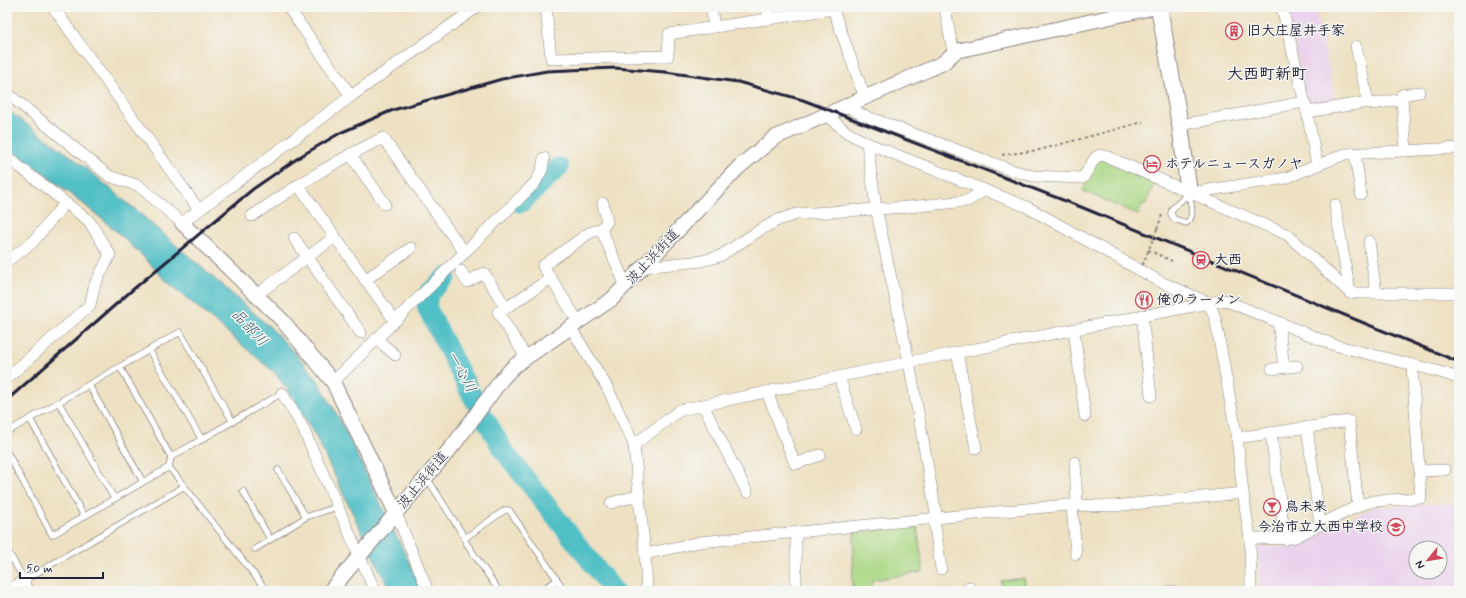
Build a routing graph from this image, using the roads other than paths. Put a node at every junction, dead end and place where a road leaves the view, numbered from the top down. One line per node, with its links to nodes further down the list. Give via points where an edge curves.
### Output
1 (53, 7): 42 (street)
2 (288, 7): 17 (street)
3 (477, 7): 17 (street)
4 (546, 7): 12 (street, via 551,59 668,56 669,34)
5 (711, 7): 12 (street)
6 (767, 7): 11 (street)
7 (945, 7): 14 (street)
8 (1156, 7): 14 (street)
9 (1159, 7): 24 (main road)
10 (1282, 7): 22 (street)
11 (769, 19): 12 (street); 18 (street, via 833,9)
12 (714, 27)
13 (1356, 46): 20 (street)
14 (956, 51): 18 (street, 波止浜街道, via 943,63)
15 (1419, 92): 19 (street, via 1402,95)
16 (7, 93): 44 (street, via 109,176 139,186)
17 (351, 96): 42 (street)
18 (865, 98): 21 (street, 波止浜街道)
19 (1402, 99): 20 (street, via 1373,104); 27 (street)
20 (1368, 102): 22 (street)
21 (846, 105): 23 (street, 波止浜街道); 35 (street, via 862,115 1010,170 1033,176 1083,178 1095,158 1100,155)
22 (1305, 107): 24 (street); 32 (street)
23 (826, 115): 25 (street, via 848,133); 53 (street, 波止浜街道, via 774,138 759,149)
24 (1180, 125): 35 (main road)
25 (867, 143): 34 (street); 41 (street)
26 (1459, 148): 27 (street)
27 (1406, 151): 29 (street)
28 (350, 154): 33 (street); 39 (street); 50 (street, via 383,138)
29 (1355, 154): 32 (street, via 1345,154); 36 (street)
30 (7, 157): 37 (street)
31 (544, 158): 50 (street, via 536,183)
32 (1316, 165): 35 (street, via 1286,178)
33 (298, 185): 43 (street); 46 (street)
34 (985, 190): 41 (street, via 967,200); 62 (street, via 1027,207 1161,282)
35 (1189, 193): 35 (lane, via 1192,216 1186,223 1174,219 1171,214 1172,209); 58 (street, via 1288,235)
36 (1361, 194)
37 (65, 203): 52 (street, via 32,243); 82 (street, via 89,221 110,255 95,284 90,305)
38 (603, 203): 45 (street, via 607,222)
39 (385, 204)
40 (1335, 205): 58 (street)
41 (876, 208): 53 (street, via 797,214 778,220 720,256 702,261); 75 (street)
42 (200, 210): 44 (street)
43 (252, 216)
44 (182, 223): 61 (street)
45 (601, 229): 55 (street, via 589,233 543,266); 57 (street)
46 (335, 237): 51 (street); 56 (street)
47 (294, 238): 51 (street)
48 (1369, 241): 59 (street)
49 (411, 248): 56 (street)
50 (464, 252): 65 (street)
51 (308, 256): 61 (street); 69 (street)
52 (7, 261)
53 (642, 267): 57 (street, 波止浜街道)
54 (461, 270): 63 (street, via 467,282 484,273)
55 (550, 278): 63 (street); 67 (street)
56 (365, 280): 65 (street)
57 (626, 286): 67 (street, 波止浜街道)
58 (1350, 293): 59 (street)
59 (1376, 293): 60 (street)
60 (1459, 293)
61 (256, 295): 84 (street, via 282,320)
62 (1207, 302): 64 (street); 66 (street, via 1224,300); 98 (street, via 1216,322)
63 (506, 308): 74 (street, via 498,312)
64 (1142, 315): 68 (street); 88 (street)
65 (395, 321): 70 (street)
66 (1278, 322): 76 (street, via 1334,345); 79 (street)
67 (575, 325): 74 (street, 波止浜街道); 100 (street)
68 (1074, 329): 72 (street); 91 (street)
69 (361, 334)
70 (377, 338): 73 (street); 84 (street)
71 (149, 350): 78 (lane); 93 (lane, via 180,332); 99 (lane)
72 (957, 352): 75 (street); 101 (street)
73 (394, 355)
74 (526, 357): 110 (street, 波止浜街道, via 502,379 455,443)
75 (908, 362): 81 (street); 125 (street)
76 (1412, 365): 83 (street); 109 (street)
77 (1297, 366): 79 (street)
78 (120, 367): 85 (lane); 104 (lane)
79 (1284, 367): 80 (street)
80 (1272, 369)
81 (839, 376): 86 (street); 95 (street)
82 (7, 378)
83 (1459, 378)
84 (333, 382): 122 (street)
85 (89, 385): 89 (lane); 111 (lane)
86 (767, 392): 90 (street); 103 (street, via 795,464)
87 (282, 393): 93 (lane); 121 (street, via 302,426)
88 (1150, 396)
89 (59, 402): 92 (lane); 117 (lane)
90 (703, 406): 100 (street, via 680,410); 114 (street)
91 (1085, 416)
92 (30, 419): 96 (lane); 123 (lane)
93 (233, 422): 99 (lane)
94 (1307, 427): 97 (street); 120 (street, via 1349,421); 126 (street)
95 (856, 429)
96 (7, 432)
97 (1271, 433): 98 (street); 131 (street)
98 (1237, 438): 115 (street)
99 (202, 440): 104 (lane)
100 (634, 445): 116 (street)
101 (976, 448)
102 (7, 452): 123 (lane, via 52,535)
103 (820, 455)
104 (171, 457): 106 (lane)
105 (1075, 462): 119 (street)
106 (169, 467): 111 (lane); 112 (lane)
107 (278, 470): 124 (lane)
108 (1445, 470): 109 (street)
109 (1419, 471): 120 (street, via 1421,498 1373,501)
110 (426, 476): 122 (street, 波止浜街道); 128 (lane)
111 (143, 482): 117 (lane)
112 (183, 487): 138 (lane); 142 (lane)
113 (243, 491): 130 (lane)
114 (747, 492)
115 (1243, 493): 119 (street, via 1113,506); 129 (street)
116 (639, 495): 118 (street); 135 (street)
117 (114, 498): 123 (lane)
118 (611, 503)
119 (1075, 505): 125 (street); 136 (street)
120 (1358, 506): 126 (street)
121 (337, 507): 124 (lane); 134 (street)
122 (394, 515): 134 (street, 波止浜街道); 145 (street)
123 (84, 516)
124 (306, 517): 130 (lane)
125 (936, 519): 127 (street); 137 (street)
126 (1320, 525): 131 (street)
127 (796, 533): 135 (street, via 700,542); 150 (street)
128 (465, 538): 139 (lane, via 505,510 509,510); 146 (lane)
129 (1250, 538): 131 (street); 151 (street)
130 (270, 539): 132 (lane)
131 (1285, 539)
132 (255, 549)
133 (7, 550): 138 (lane)
134 (362, 552): 143 (street); 144 (street)
135 (645, 554): 149 (street)
136 (1076, 554)
137 (941, 569)
138 (25, 580): 140 (street); 141 (lane)
139 (557, 580): 147 (lane); 148 (lane)
140 (8, 591)
141 (31, 591)
142 (267, 591)
143 (330, 591)
144 (375, 591)
145 (428, 591)
146 (500, 591)
147 (540, 591)
148 (565, 591)
149 (647, 591)
150 (796, 591)
151 (1251, 591)

